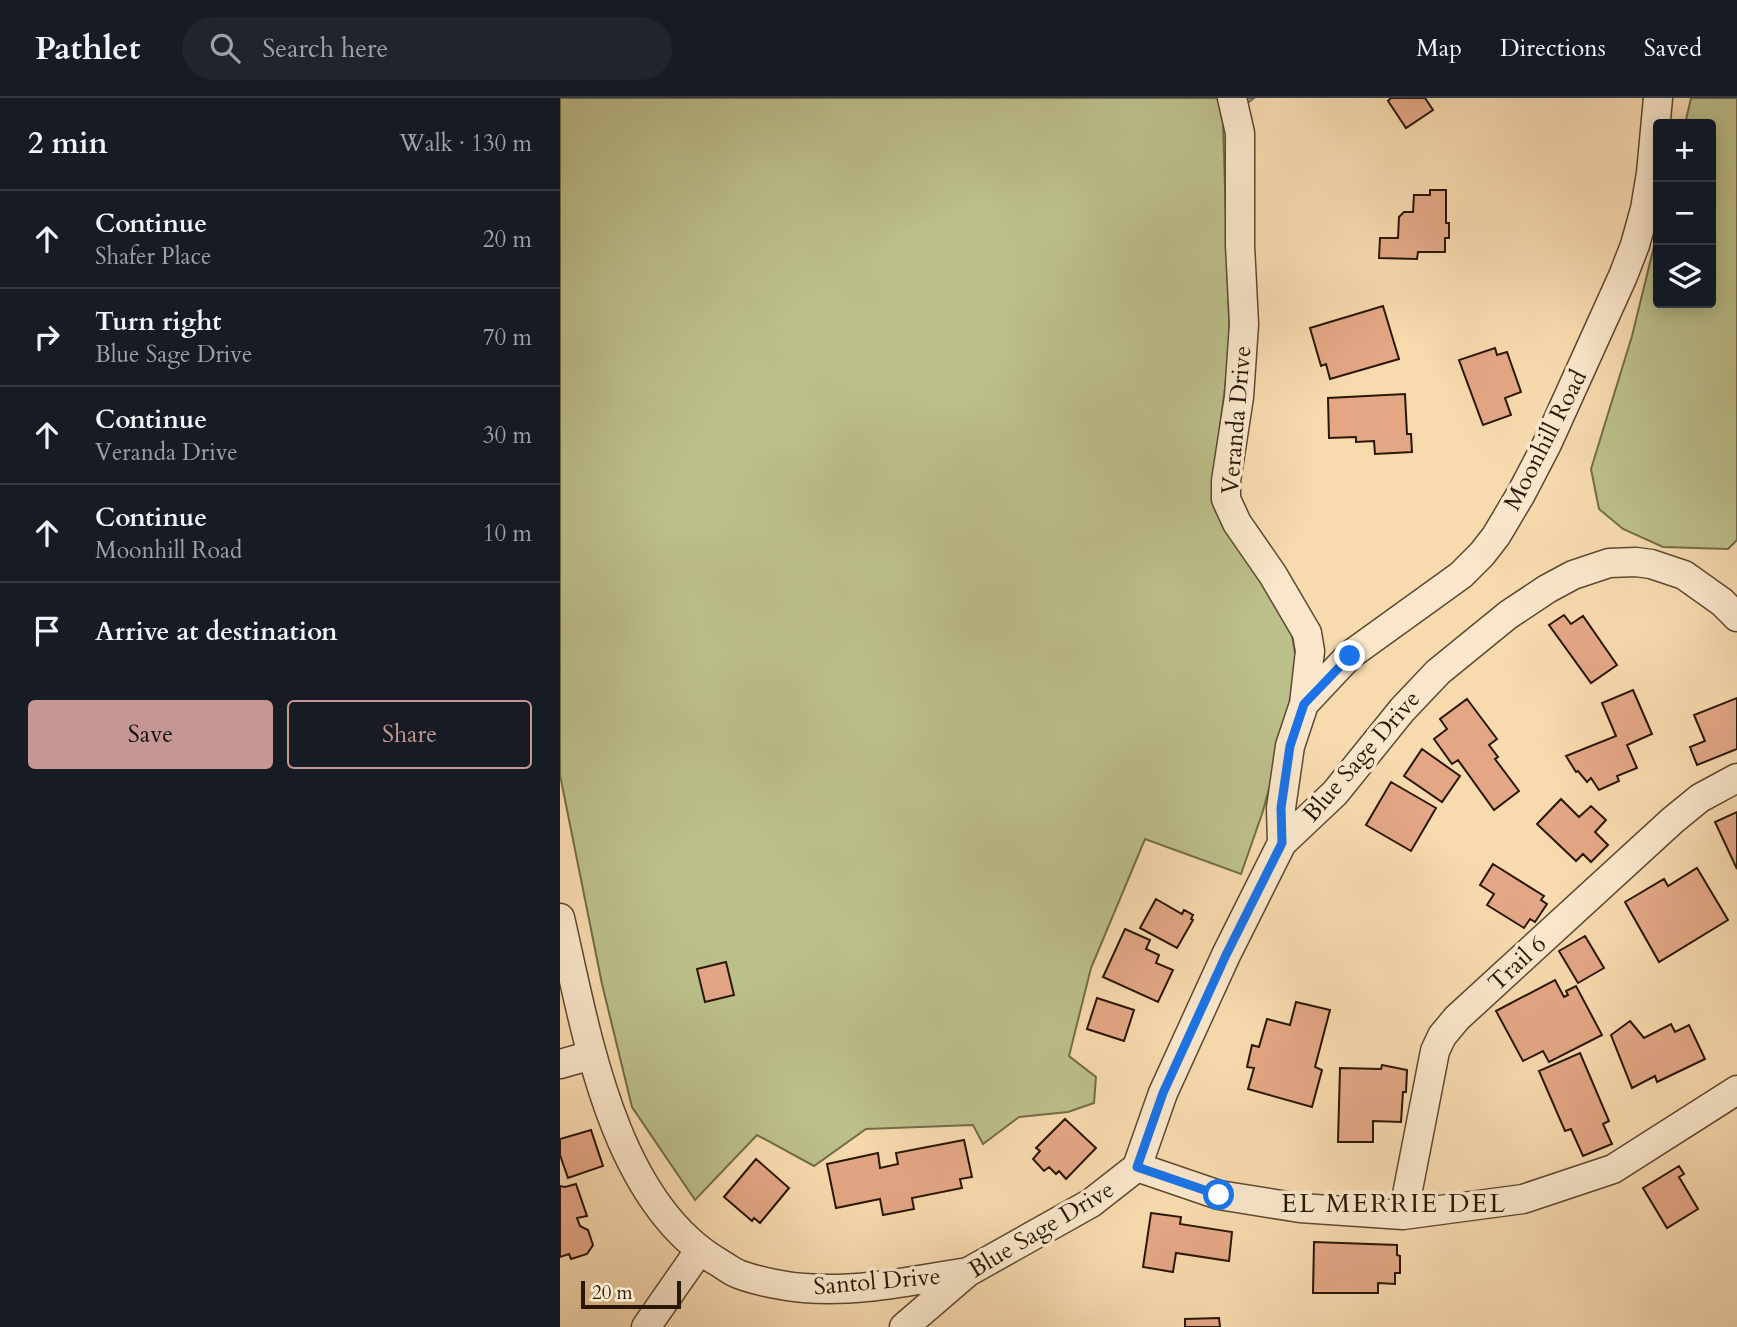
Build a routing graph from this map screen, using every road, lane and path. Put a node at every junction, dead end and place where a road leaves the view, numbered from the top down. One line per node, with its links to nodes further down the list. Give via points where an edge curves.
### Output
1 (1232, 98): 4 (street, Veranda Drive, via 1240,133 1244,324 1226,499 1307,634 1310,651)
2 (1658, 98): 4 (street, Moonhill Road, via 1651,173 1635,245 1547,444 1514,505 1482,554 1461,575 1350,656)
3 (1737, 617): 6 (street, Blue Sage Drive, via 1702,587 1665,567 1609,563 1573,575 1508,615 1438,672 1335,793)
4 (1304, 704): 6 (street, Veranda Drive, via 1290,746 1281,808)
5 (1737, 778): 13 (street, Trail 6, via 1700,797 1673,820 1441,1036)
6 (1282, 843): 12 (street, Blue Sage Drive, via 1163,1093)
7 (560, 918): 8 (street, Santol Drive)
8 (566, 972): 9 (street, Santol Drive)
9 (592, 1055): 10 (street); 14 (street, Santol Drive, via 625,1148 657,1207)
10 (560, 1064)
11 (1737, 1090): 13 (street, via 1613,1169 1523,1199)
12 (1137, 1167): 13 (street, via 1219,1195 1300,1208); 15 (street, Blue Sage Drive, via 1091,1203)
13 (1403, 1215)
14 (699, 1251): 15 (street, Santol Drive, via 741,1275 804,1288 873,1287); 16 (street)
15 (968, 1272): 17 (street, Blue Sage Drive)
16 (646, 1327)
17 (904, 1327)

